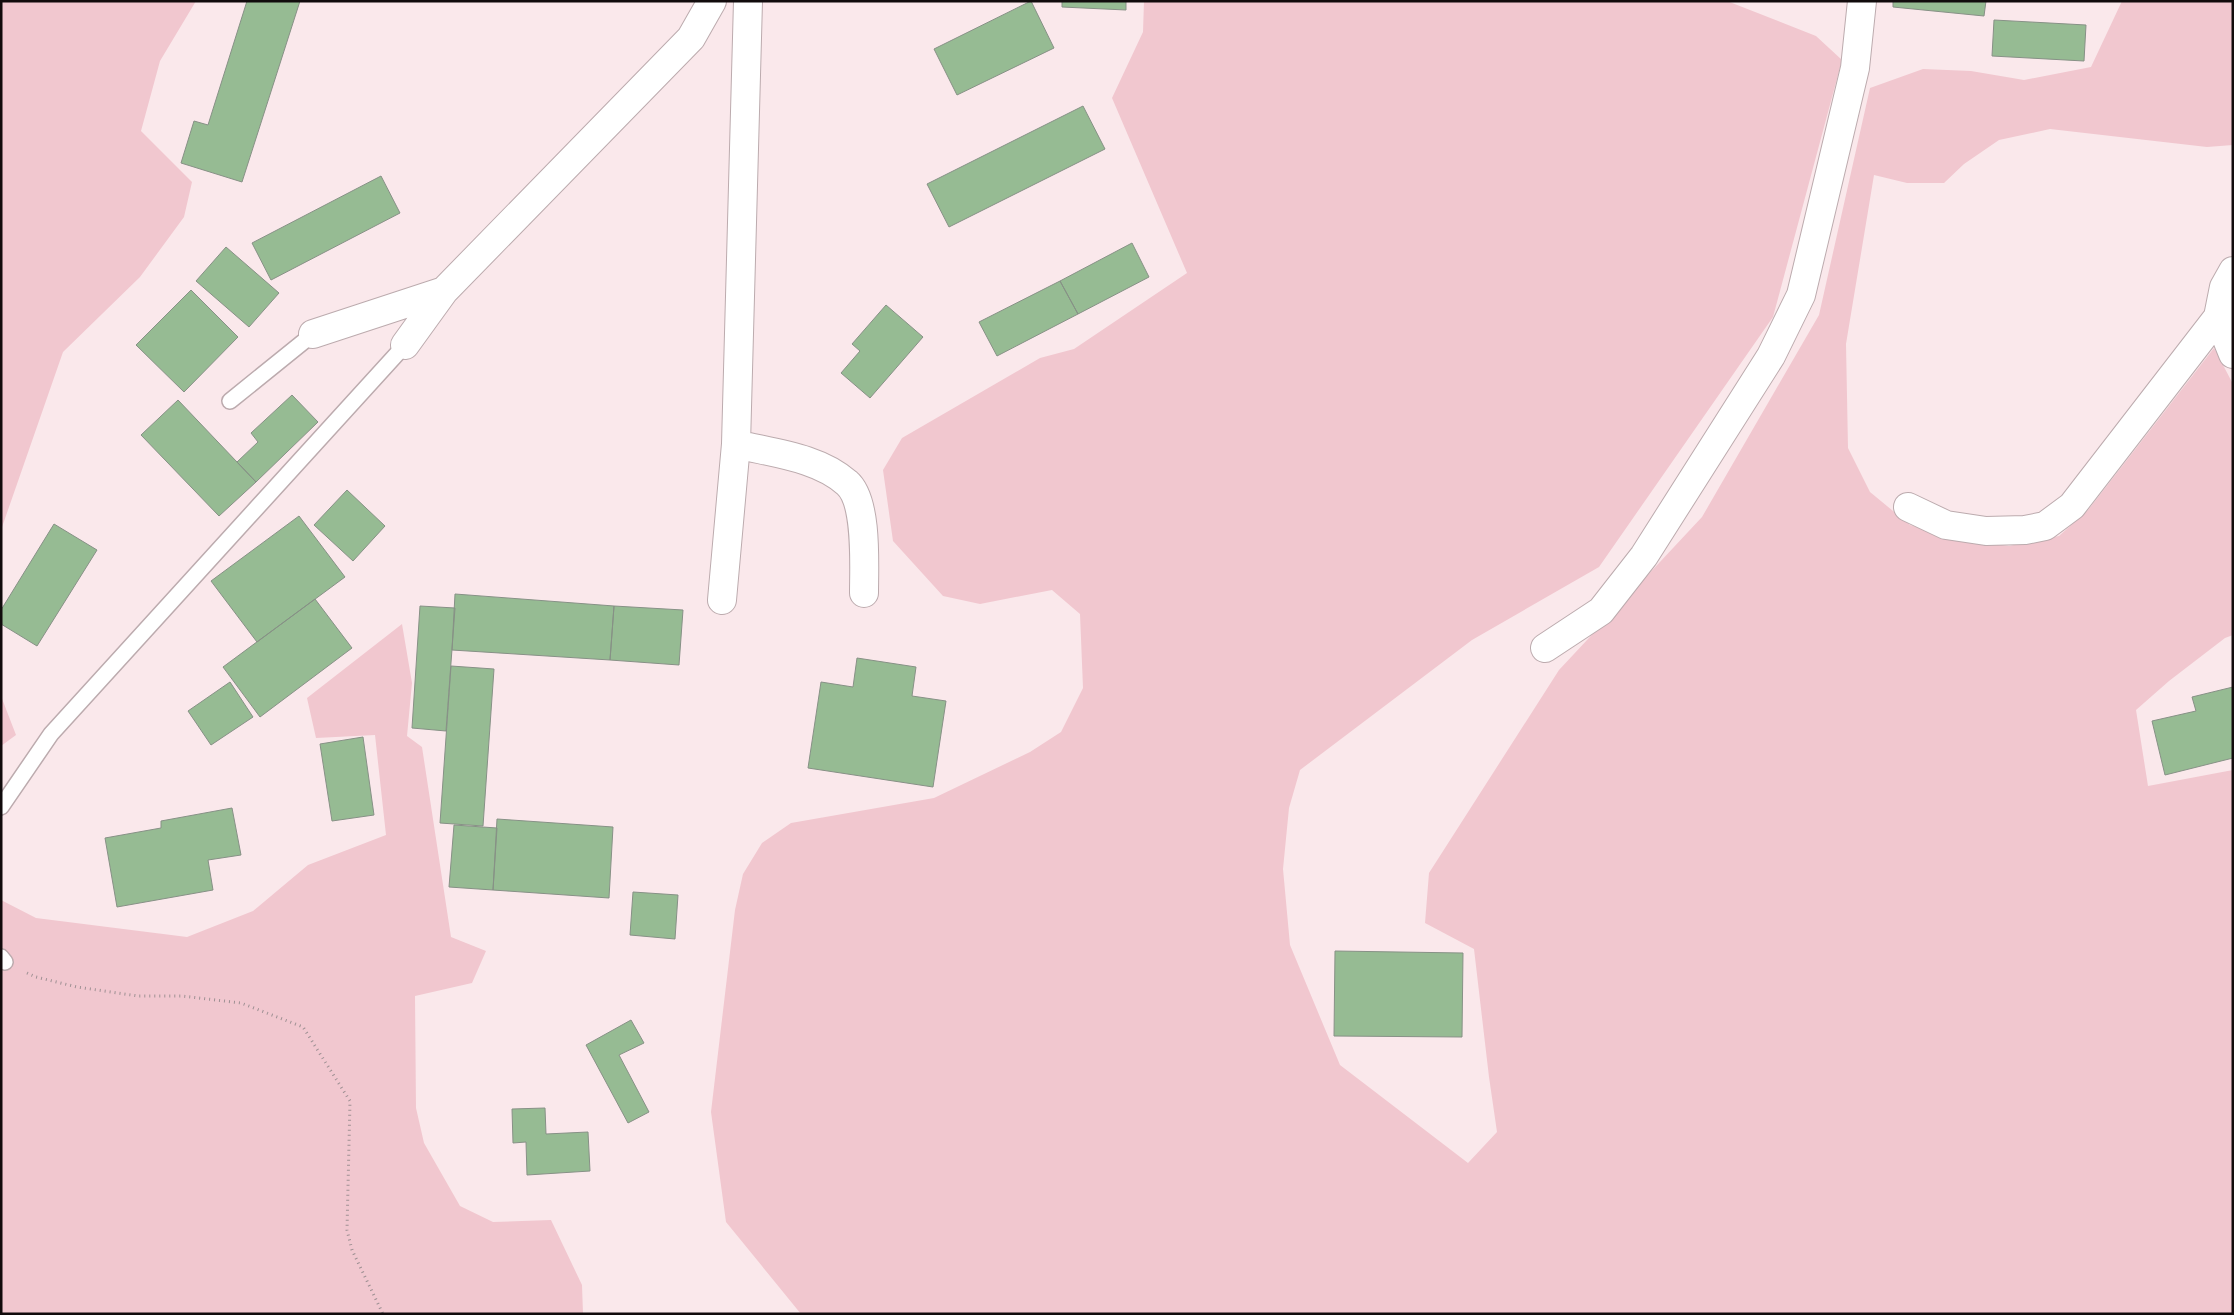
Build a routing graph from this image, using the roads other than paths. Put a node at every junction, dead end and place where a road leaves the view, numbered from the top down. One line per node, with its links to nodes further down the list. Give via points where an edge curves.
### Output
1 (712, 1): 5 (street, via 691,38)
2 (748, 1): 11 (street)
3 (1862, 1): 15 (street, via 1855,68 1801,296 1771,356 1644,556 1601,611)
4 (2230, 281): 6 (street)
5 (444, 291): 7 (street); 8 (street)
6 (2218, 317): 9 (street); 12 (street, via 2072,506 2046,526 1986,531 1946,525)
7 (313, 334): 10 (lane)
8 (405, 345): 16 (lane, via 51,734)
9 (2233, 354)
10 (230, 401)
11 (736, 444): 13 (street, via 818,465 848,483 861,511); 14 (street)
12 (1908, 508)
13 (864, 593)
14 (722, 600)
15 (1545, 648)
16 (1, 807)

